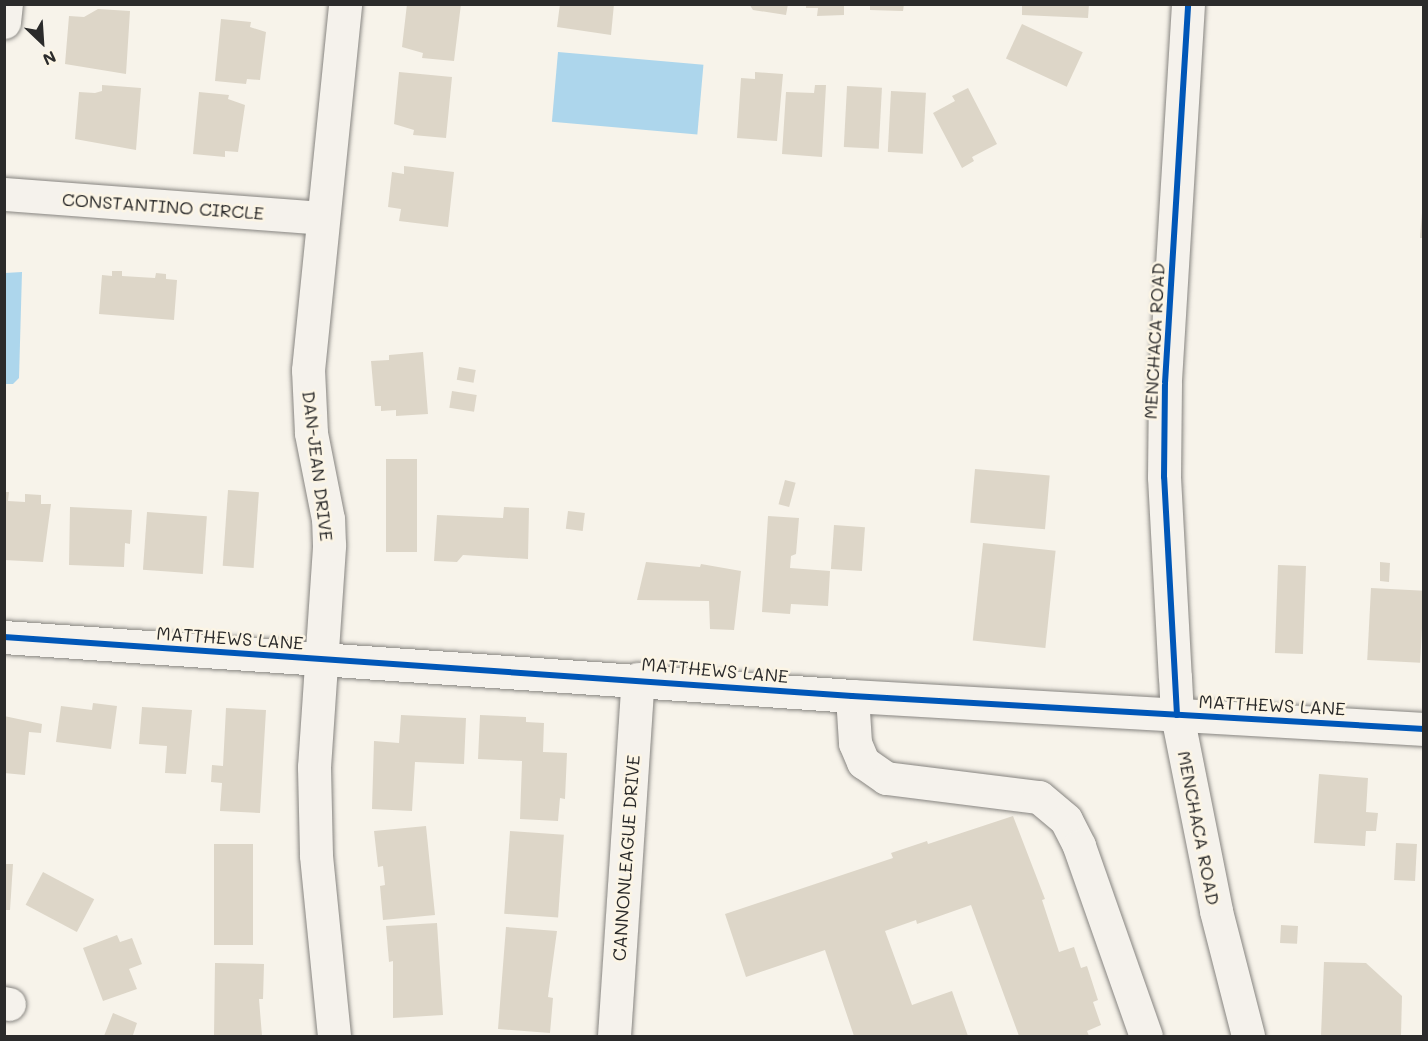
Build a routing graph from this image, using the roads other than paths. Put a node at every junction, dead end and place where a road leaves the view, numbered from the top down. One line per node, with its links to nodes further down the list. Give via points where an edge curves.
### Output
1 (6, 4): 4 (street)
2 (345, 4): 6 (street, DAN-JEAN DRIVE)
3 (1188, 4): 11 (street, MENCHACA ROAD, via 1164,383 1164,477)
4 (4, 22)
5 (4, 194): 6 (street, CONSTANTINO CIRCLE)
6 (322, 218): 8 (street, DAN-JEAN DRIVE, via 308,370 311,433 328,519 329,545)
7 (4, 637): 8 (street, MATTHEWS LANE)
8 (319, 660): 9 (street, MATTHEWS LANE); 13 (street, DAN-JEAN DRIVE, via 314,767 316,855)
9 (638, 679): 10 (street, MATTHEWS LANE); 14 (street, CANNONLEAGUE DRIVE)
10 (852, 696): 11 (street, MATTHEWS LANE); 15 (street, via 855,743 863,762 886,778 1039,798 1066,820 1079,846)
11 (1177, 715): 12 (street, MATTHEWS LANE); 16 (street, MENCHACA ROAD, via 1215,911)
12 (1424, 729)
13 (334, 1036)
14 (614, 1036)
15 (1146, 1036)
16 (1248, 1036)

